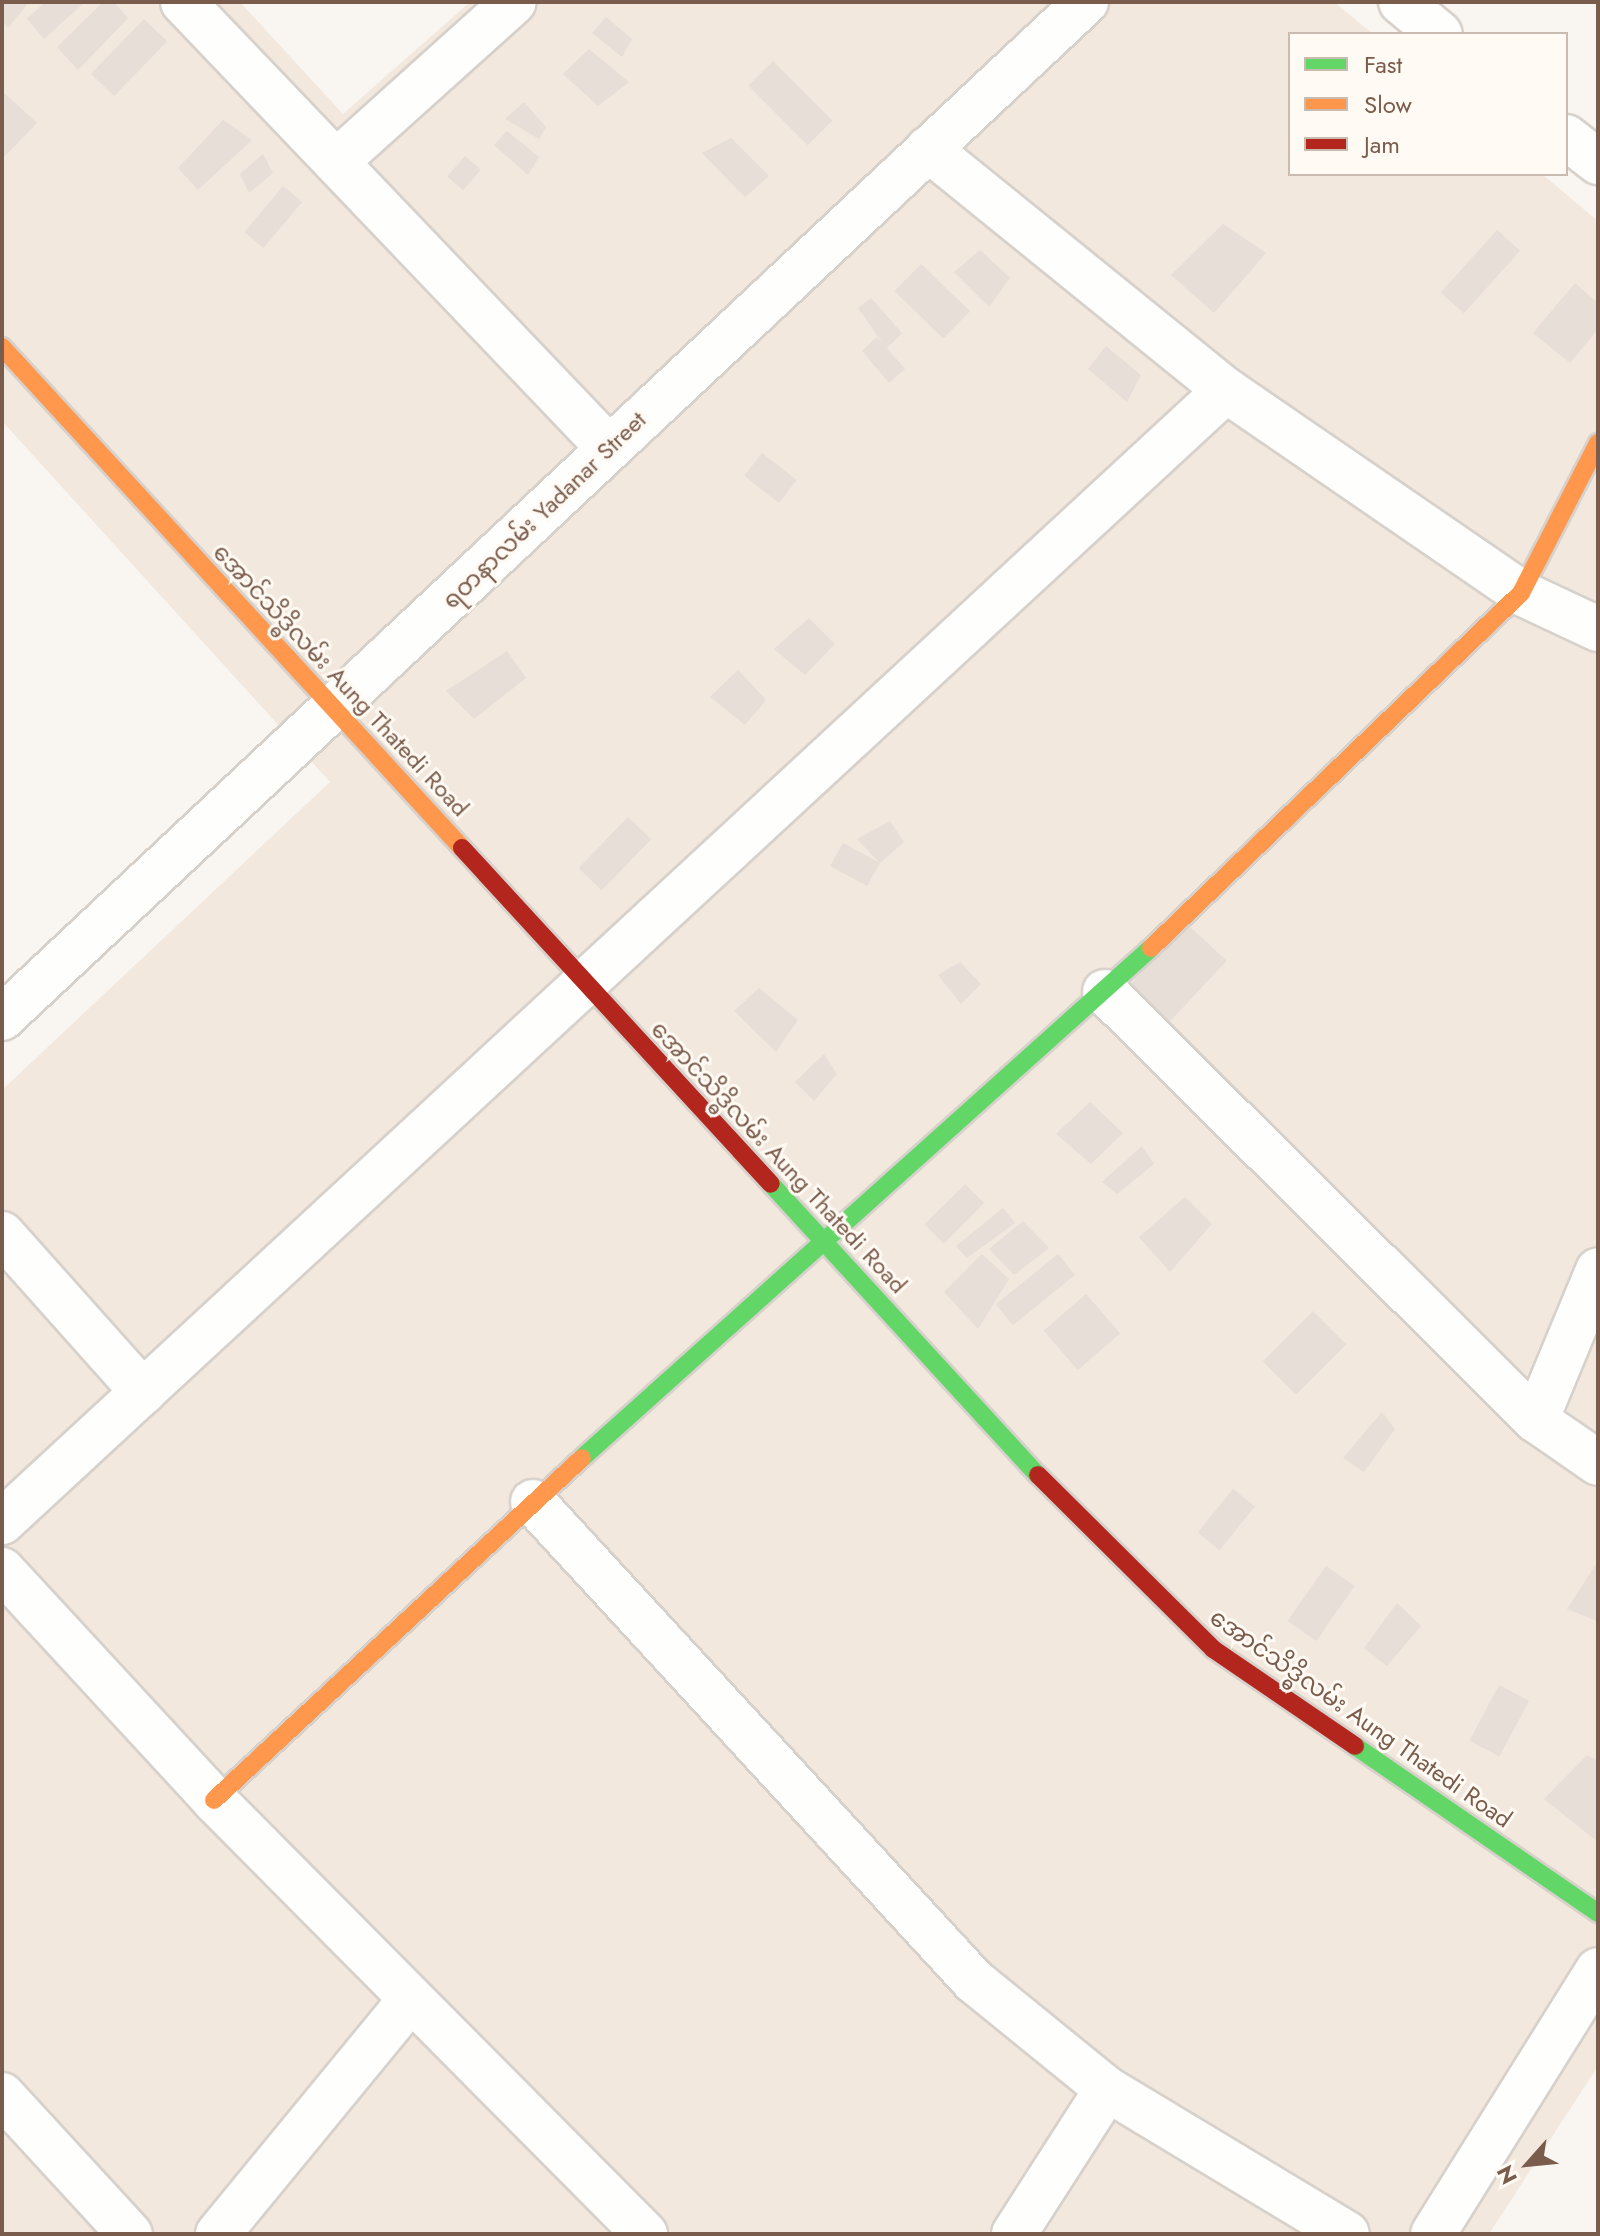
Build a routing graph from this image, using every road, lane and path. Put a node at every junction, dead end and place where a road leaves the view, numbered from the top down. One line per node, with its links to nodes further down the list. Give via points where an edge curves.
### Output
1 (183, 2): 8 (street)
2 (514, 2): 8 (street)
3 (1086, 2): 7 (street, ရတနာလမ်း Yadanar Street)
4 (1401, 2): 5 (street)
5 (1438, 32)
6 (1568, 139): 9 (street)
7 (928, 149): 11 (street); 13 (street, ရတနာလမ်း Yadanar Street)
8 (336, 162): 13 (street)
9 (1598, 162)
10 (2, 347): 16 (street, အောင်သိဒ္ဓိလမ်း Aung Thatedi Road)
11 (1226, 390): 14 (street); 17 (street)
12 (1598, 443): 14 (street)
13 (608, 447): 16 (street, ရတနာလမ်း Yadanar Street)
14 (1521, 593): 15 (street); 18 (street)
15 (1598, 629)
16 (336, 710): 17 (street, အောင်သိဒ္ဓိလမ်း Aung Thatedi Road); 19 (street, ရတနာလမ်း Yadanar Street)
17 (586, 983): 21 (street, အောင်သိဒ္ဓိလမ်း Aung Thatedi Road); 23 (street)
18 (1105, 992): 21 (street); 24 (street)
19 (2, 1018)
20 (2, 1234): 23 (street)
21 (825, 1243): 26 (street); 30 (street, အောင်သိဒ္ဓိလမ်း Aung Thatedi Road, via 1078,1518 1213,1649)
22 (1598, 1270): 24 (street)
23 (143, 1392): 27 (street)
24 (1536, 1420): 25 (street)
25 (1598, 1463)
26 (533, 1502): 29 (street); 33 (street, via 974,1981)
27 (2, 1522)
28 (2, 1570): 29 (street)
29 (214, 1800): 32 (street)
30 (1598, 1913)
31 (1598, 1970): 40 (street)
32 (411, 1999): 36 (street); 37 (street)
33 (1107, 2089): 38 (street); 39 (street)
34 (2, 2095): 35 (street)
35 (130, 2234)
36 (218, 2234)
37 (645, 2234)
38 (1014, 2234)
39 (1347, 2234)
40 (1433, 2234)

